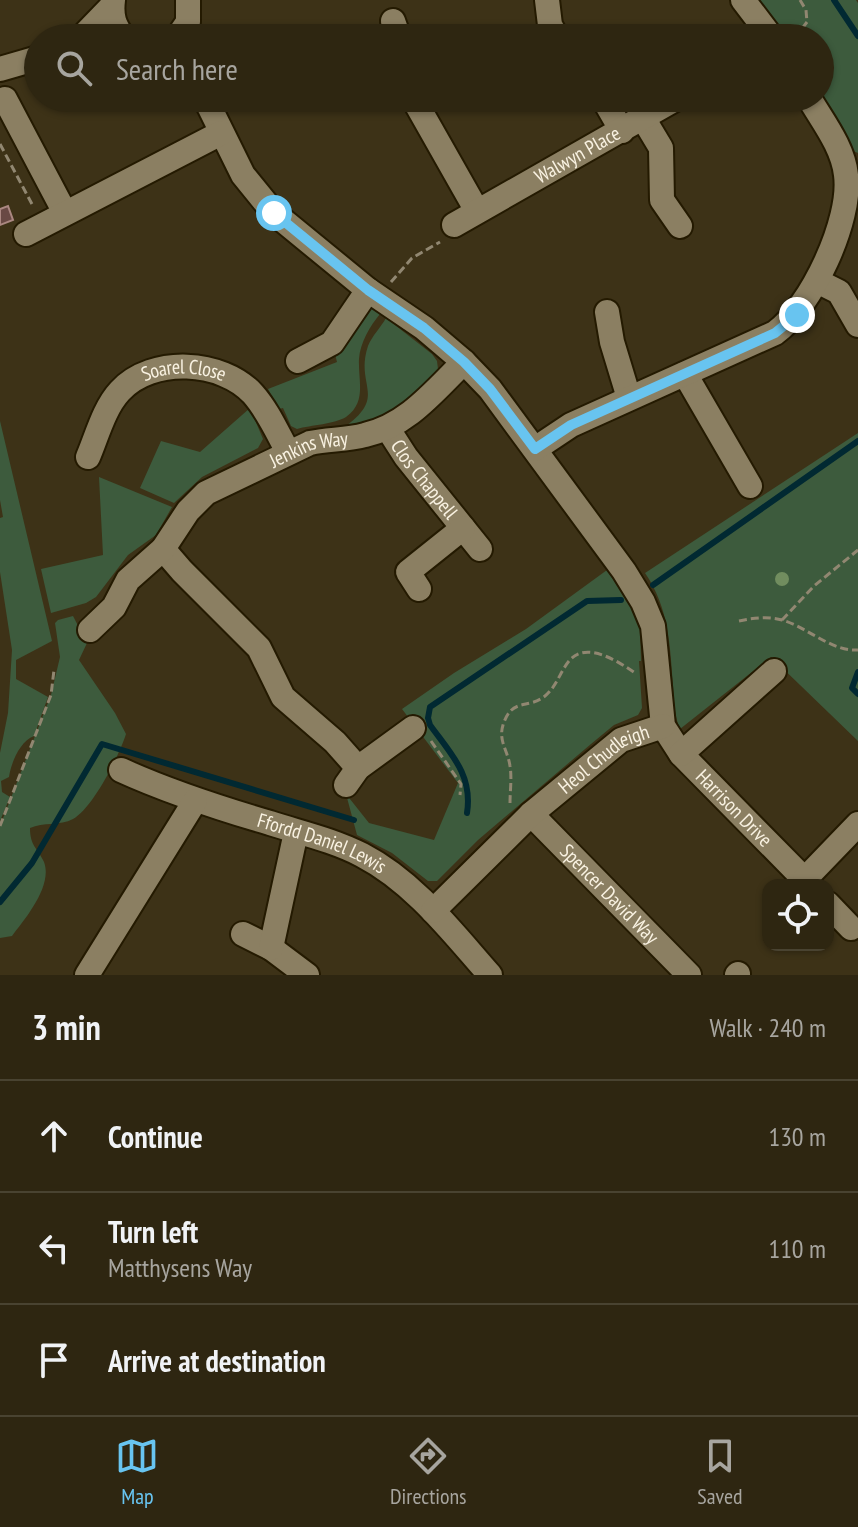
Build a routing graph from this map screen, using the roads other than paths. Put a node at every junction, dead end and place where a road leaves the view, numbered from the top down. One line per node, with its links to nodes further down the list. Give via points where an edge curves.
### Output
1 (743, 0): 5 (street)
2 (113, 3): 3 (street); 4 (street)
3 (94, 24)
4 (115, 24)
5 (761, 24)
6 (24, 62): 7 (street)
7 (0, 69)
8 (5, 99): 18 (street)
9 (211, 112): 16 (street, Heol Chudleigh)
10 (412, 112): 17 (street)
11 (611, 112): 15 (street)
12 (653, 112): 14 (street, Walwyn Place)
13 (817, 112): 22 (street, via 844,163 847,192)
14 (643, 118): 15 (street, Walwyn Place); 20 (street, via 661,148 662,200)
15 (622, 131): 17 (street, Walwyn Place)
16 (221, 133): 18 (street); 23 (street, Heol Chudleigh, via 243,175 274,213)
17 (477, 211): 19 (street, Walwyn Place)
18 (65, 213): 21 (street)
19 (454, 225)
20 (680, 226)
21 (26, 234)
22 (817, 281): 25 (street, via 839,292); 28 (street, via 787,325)
23 (374, 294): 26 (street, via 332,343); 27 (street, Heol Chudleigh)
24 (607, 312): 29 (street)
25 (858, 325)
26 (298, 361)
27 (464, 362): 30 (street, Jenkins Way); 31 (street, Heol Chudleigh)
28 (685, 374): 29 (street); 34 (street)
29 (629, 398): 31 (street)
30 (388, 429): 32 (street, Jenkins Way, via 344,440 324,439); 35 (street, Clos Chappell)
31 (535, 449): 41 (street, Heol Chudleigh, via 643,602 653,626)
32 (288, 452): 33 (street, Soarel Close, via 265,409 244,385 213,370 170,367 152,371 121,390); 36 (street, Jenkins Way, via 206,493)
33 (88, 457)
34 (750, 486)
35 (463, 528): 37 (street, Clos Chappell); 38 (street, Clos Chappell, via 408,572)
36 (163, 549): 39 (street, Jenkins Way, via 128,580 114,607); 42 (street, via 259,648 283,697 335,742 352,776)
37 (480, 549)
38 (419, 589)
39 (90, 630)
40 (774, 671): 43 (street)
41 (663, 726): 43 (street, Harrison Drive); 46 (street, Heol Chudleigh, via 621,740)
42 (413, 728)
43 (681, 754): 49 (street, Harrison Drive)
44 (121, 770): 45 (street, Ffordd Daniel Lewis)
45 (195, 801): 48 (street, Ffordd Daniel Lewis); 56 (street)
46 (520, 810): 52 (street, Heol Chudleigh); 59 (street, Spencer David Way)
47 (858, 824): 50 (street)
48 (296, 832): 52 (street, Ffordd Daniel Lewis, via 363,855); 55 (street)
49 (804, 879)
50 (810, 879)
51 (834, 910): 53 (street)
52 (433, 911): 58 (street)
53 (851, 928)
54 (243, 934): 55 (street)
55 (271, 948): 57 (street)
56 (87, 975)
57 (307, 975)
58 (490, 975)
59 (689, 975)

